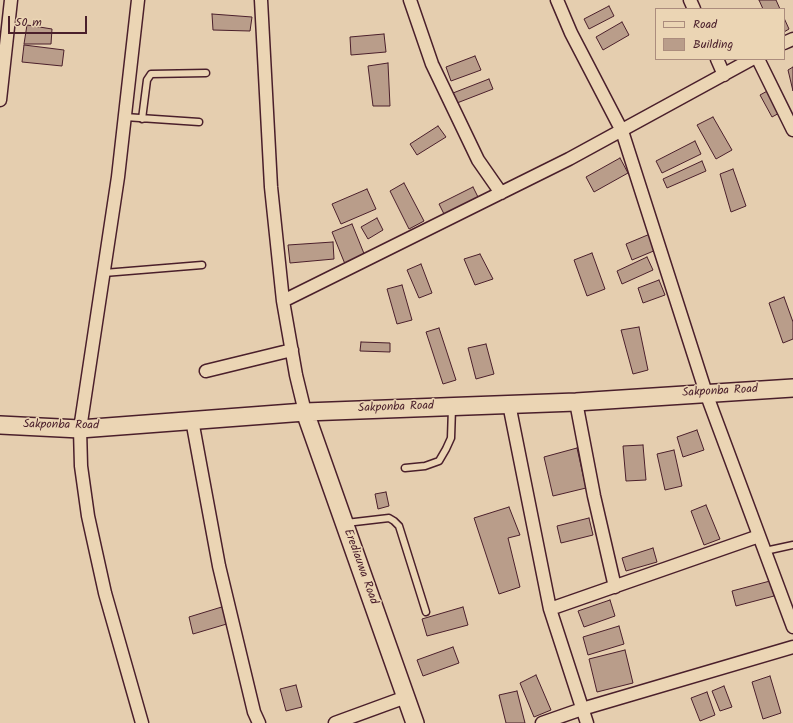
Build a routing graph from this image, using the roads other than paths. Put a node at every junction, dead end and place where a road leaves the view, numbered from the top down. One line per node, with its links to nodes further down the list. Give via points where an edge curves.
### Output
1 (11, 0): 11 (street)
2 (138, 0): 13 (street)
3 (261, 0): 21 (street, via 271,187)
4 (410, 0): 18 (street, via 436,70 478,160)
5 (557, 0): 17 (street, via 571,33)
6 (717, 60): 10 (street)
7 (750, 60): 10 (street)
8 (758, 60): 16 (street)
9 (206, 72): 14 (lane, via 151,74 147,80)
10 (724, 75): 17 (street)
11 (1, 83): 12 (street)
12 (0, 100)
13 (125, 117): 14 (lane); 20 (street)
14 (142, 118): 15 (lane)
15 (199, 122)
16 (793, 130)
17 (622, 131): 18 (street); 25 (street)
18 (501, 194): 21 (street)
19 (202, 265): 20 (lane)
20 (104, 273): 32 (street)
21 (283, 301): 22 (street)
22 (292, 350): 23 (street); 29 (street)
23 (206, 371)
24 (793, 388): 25 (main road, Sakponba Road)
25 (706, 393): 26 (main road, Sakponba Road); 35 (street)
26 (576, 402): 27 (main road, Sakponba Road); 38 (street)
27 (509, 404): 28 (main road, Sakponba Road); 39 (street)
28 (452, 406): 29 (main road, Sakponba Road); 33 (lane, via 451,438 438,461 426,466)
29 (305, 412): 30 (main road, Sakponba Road); 34 (main road, Erediauwa Road)
30 (192, 420): 32 (main road, Sakponba Road); 46 (street, via 219,566 254,712)
31 (0, 425): 32 (main road, Sakponba Road)
32 (80, 429): 45 (street, via 80,466 89,523 102,581)
33 (405, 468)
34 (344, 523): 40 (lane, via 388,518 399,526); 43 (main road, Erediauwa Road)
35 (759, 536): 37 (street); 38 (street)
36 (793, 545): 37 (lane)
37 (765, 551): 41 (street)
38 (615, 587): 39 (street)
39 (550, 609): 44 (street)
40 (426, 612)
41 (793, 627)
42 (793, 647): 44 (street)
43 (406, 697): 47 (street); 48 (main road, Erediauwa Road)
44 (582, 709): 49 (street); 50 (street)
45 (142, 723)
46 (259, 723)
47 (335, 723)
48 (415, 723)
49 (542, 723)
50 (587, 723)

